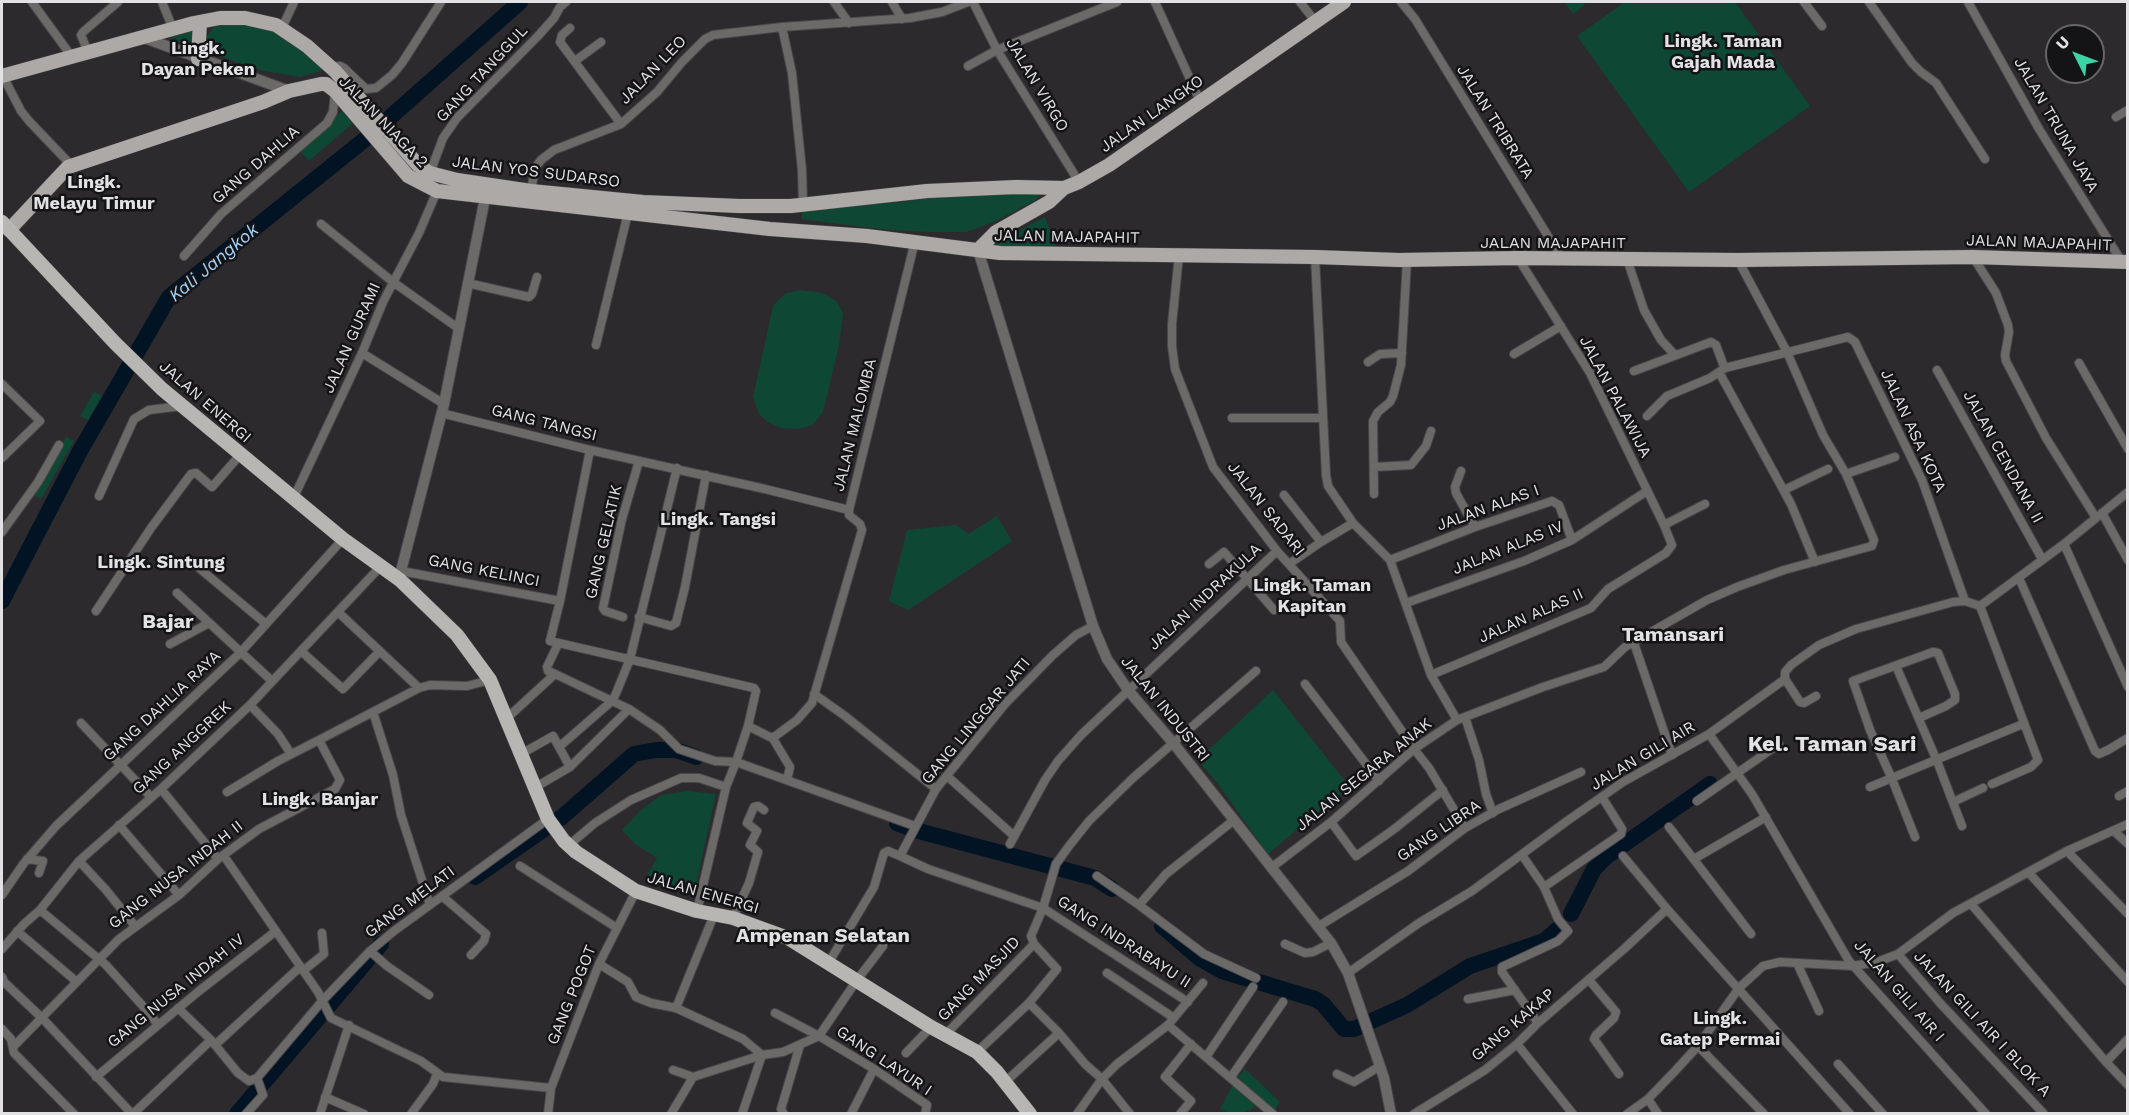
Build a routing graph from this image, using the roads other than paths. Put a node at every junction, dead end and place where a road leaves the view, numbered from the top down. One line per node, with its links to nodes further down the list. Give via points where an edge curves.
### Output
1 (32, 2): 33 (street)
2 (118, 2): 32 (street, via 81,35)
3 (162, 2): 28 (street)
4 (294, 2): 26 (street)
5 (566, 2): 47 (street, GANG TANGGUL, via 457,118 443,138)
6 (834, 2): 23 (street)
7 (892, 2): 20 (street)
8 (968, 2): 19 (street, JALAN LEO)
9 (973, 2): 31 (street, JALAN VIRGO)
10 (1117, 2): 31 (street)
11 (1155, 2): 41 (street)
12 (1300, 2): 21 (street)
13 (1344, 2): 21 (main road, JALAN LANGKO)
14 (1401, 2): 65 (street, JALAN TRIBRATA)
15 (1804, 2): 24 (street)
16 (1869, 2): 45 (street, via 1912,63 1936,83)
17 (1968, 2): 69 (street, JALAN TRUNA JAYA, via 2038,129)
18 (435, 4): 37 (street, via 402,63 376,88 366,89 340,66)
19 (954, 4): 20 (street, JALAN LEO, via 933,15)
20 (902, 19): 23 (street, JALAN LEO)
21 (1315, 21): 41 (main road, JALAN LANGKO)
22 (201, 22): 26 (main road, JALAN YOS SUDARSO, via 245,18); 28 (main road, JALAN YOS SUDARSO); 34 (main road)
23 (849, 23): 25 (street, JALAN LEO)
24 (1822, 26)
25 (782, 27): 44 (street, JALAN LEO, via 705,39 657,92); 53 (street, via 792,74 802,170)
26 (282, 28): 37 (main road, JALAN YOS SUDARSO)
27 (570, 28): 35 (street, via 560,42)
28 (173, 29): 29 (main road, JALAN YOS SUDARSO)
29 (142, 37): 32 (main road, JALAN YOS SUDARSO); 34 (street)
30 (602, 42): 35 (street)
31 (997, 50): 36 (street); 48 (street, JALAN VIRGO)
32 (88, 52): 33 (main road, JALAN YOS SUDARSO)
33 (72, 57): 38 (main road, JALAN YOS SUDARSO)
34 (198, 59): 39 (street)
35 (575, 61): 44 (street)
36 (968, 66)
37 (333, 69): 40 (main road); 40 (main road, JALAN YOS SUDARSO)
38 (2, 76): 46 (street, via 25,116)
39 (289, 91): 40 (main road, JALAN NIAGA 2, via 313,84); 46 (main road, JALAN NIAGA 2)
40 (339, 92): 47 (main road, JALAN YOS SUDARSO); 50 (main road, JALAN NIAGA 2, via 405,172); 61 (street, GANG DAHLIA, via 327,123 221,214)
41 (1200, 101): 48 (main road, JALAN LANGKO)
42 (2127, 110): 43 (street)
43 (2116, 117)
44 (621, 124): 51 (street, JALAN LEO, via 554,150 535,168)
45 (1985, 159)
46 (72, 166): 56 (main road, JALAN NIAGA 2)
47 (430, 173): 51 (main road, JALAN YOS SUDARSO)
48 (1078, 182): 49 (main road, JALAN LANGKO)
49 (1064, 188): 53 (main road, JALAN YOS SUDARSO, via 927,191); 59 (main road, JALAN LANGKO, via 1049,202 996,232)
50 (437, 191): 52 (main road, JALAN NIAGA 2); 71 (street, JALAN GURAMI)
51 (531, 191): 53 (main road, JALAN YOS SUDARSO, via 694,205)
52 (485, 198): 54 (main road, JALAN NIAGA 2); 72 (street)
53 (797, 205): 57 (main road)
54 (628, 213): 57 (main road, JALAN NIAGA 2); 75 (street)
55 (321, 224): 71 (street)
56 (5, 226): 87 (highway, JALAN ENERGI, via 121,349)
57 (791, 231): 58 (main road)
58 (915, 242): 59 (main road); 114 (street, JALAN MALOMBA)
59 (978, 250): 60 (main road, JALAN MAJAPAHIT); 149 (street, JALAN INDUSTRI)
60 (1179, 255): 62 (main road, JALAN MAJAPAHIT); 124 (street, JALAN SADARI, via 1172,324 1175,369 1213,467)
61 (184, 256)
62 (1315, 257): 67 (main road, JALAN MAJAPAHIT); 91 (street)
63 (1973, 257): 68 (main road, JALAN MAJAPAHIT); 69 (main road, JALAN MAJAPAHIT); 115 (street, via 1996,293 2008,325 2006,361 2046,438)
64 (1518, 258): 65 (main road, JALAN MAJAPAHIT); 67 (main road, JALAN MAJAPAHIT); 73 (street, JALAN PALAWIJA)
65 (1562, 259): 66 (main road, JALAN MAJAPAHIT)
66 (1627, 259): 68 (main road, JALAN MAJAPAHIT); 80 (street, via 1644,310)
67 (1407, 260): 76 (street)
68 (1738, 260): 77 (street)
69 (2125, 262)
70 (537, 277): 72 (street, via 529,297)
71 (393, 282): 74 (street); 78 (street, JALAN GURAMI)
72 (467, 283): 74 (street)
73 (1561, 327): 79 (street); 107 (street, JALAN PALAWIJA, via 1590,373)
74 (458, 328): 88 (street)
75 (596, 345)
76 (1402, 352): 81 (street, via 1380,354); 100 (street, via 1394,396 1374,422)
77 (1787, 352): 83 (street, JALAN ASA KOTA); 104 (street, via 1823,435); 139 (street, JALAN ASA KOTA, via 1848,337 1855,342 1922,480)
78 (362, 353): 88 (street, GANG TANGSI); 112 (street, JALAN GURAMI)
79 (1514, 354)
80 (1674, 354): 83 (street, via 1711,342 1716,345); 84 (street)
81 (1368, 362)
82 (2079, 363): 94 (street)
83 (1722, 368): 89 (street, JALAN ASA KOTA, via 1703,382 1667,396); 106 (street)
84 (1634, 370)
85 (1937, 370): 126 (street, JALAN CENDANA II)
86 (2, 384): 98 (street, via 40,421)
87 (182, 406): 96 (highway, JALAN ENERGI); 111 (street, via 149,410 134,419)
88 (443, 408): 95 (street, GANG TANGSI); 134 (street)
89 (1647, 416)
90 (1232, 417): 91 (street)
91 (1323, 418): 116 (street, via 1328,486)
92 (1431, 431): 100 (street, via 1426,446 1411,465)
93 (59, 445): 119 (street)
94 (2127, 449)
95 (590, 450): 99 (street, GANG TANGSI); 138 (street)
96 (240, 455): 112 (highway, JALAN ENERGI); 143 (street, via 212,487 196,473 191,475)
97 (1895, 457): 104 (street)
98 (2, 458)
99 (639, 461): 101 (street, JALAN MALOMBA); 145 (street, GANG GELATIK, via 603,608)
100 (1374, 467): 109 (street)
101 (677, 468): 105 (street, JALAN MALOMBA); 146 (street)
102 (1828, 469): 106 (street)
103 (1461, 471): 118 (street, via 1455,493)
104 (1846, 474): 129 (street, JALAN SEGARA ANAK, via 1873,544)
105 (706, 475): 114 (street, JALAN MALOMBA); 146 (street, via 676,623 671,626)
106 (1784, 490): 129 (street)
107 (1647, 491): 117 (street, JALAN PALAWIJA); 121 (street, JALAN ALAS IV)
108 (2127, 492): 115 (street)
109 (1374, 494)
110 (1284, 495): 122 (street)
111 (99, 496)
112 (294, 497): 120 (highway, JALAN ENERGI)
113 (1705, 504): 117 (street)
114 (849, 510): 168 (street, via 862,530)
115 (2099, 515): 123 (street); 128 (street)
116 (1353, 523): 122 (street); 127 (street)
117 (1664, 525): 125 (street, JALAN PALAWIJA, via 1672,545)
118 (1475, 527): 121 (street, JALAN ALAS I, via 1554,501); 127 (street, JALAN ALAS I)
119 (2, 532)
120 (343, 539): 132 (highway, JALAN ENERGI); 148 (street, GANG DAHLIA RAYA)
121 (1572, 540): 140 (street, JALAN ALAS IV)
122 (1321, 542): 131 (street)
123 (2064, 544): 126 (street); 165 (street)
124 (1276, 551): 131 (street, JALAN SADARI); 136 (street, JALAN INDRAKULA)
125 (1666, 553): 160 (street, JALAN ALAS II, via 1608,589 1591,608)
126 (2042, 559): 135 (street)
127 (1390, 560): 140 (street)
128 (2127, 560)
129 (1815, 562): 150 (street, JALAN SEGARA ANAK, via 1707,600)
130 (1209, 564): 136 (street, via 1224,552)
131 (1289, 564): 187 (street, JALAN SADARI, via 1340,621 1341,642)
132 (381, 566): 134 (highway, JALAN ENERGI); 144 (street, GANG ANGGREK)
133 (199, 568): 148 (street)
134 (400, 574): 138 (street, GANG KELINCI); 162 (highway, JALAN ENERGI, via 457,635)
135 (2019, 578): 141 (street); 182 (street, via 2095,751 2099,754)
136 (1247, 579): 142 (street); 167 (street, JALAN INDRAKULA)
137 (177, 593): 147 (street)
138 (560, 601): 152 (street, via 549,639)
139 (1965, 601): 141 (street); 161 (street, JALAN GILI AIR, via 1856,629 1828,641 1791,665)
140 (1406, 603): 160 (street)
141 (1980, 606): 178 (street)
142 (1274, 610)
143 (96, 611)
144 (338, 612): 153 (street, GANG ANGGREK); 154 (street)
145 (622, 617)
146 (639, 617): 156 (street)
147 (209, 623): 151 (street); 155 (street)
148 (266, 624): 155 (street, GANG DAHLIA RAYA)
149 (1093, 626): 167 (street, JALAN INDUSTRI, via 1107,659); 197 (street, GANG LINGGAR JATI, via 1053,655 1005,704)
150 (1634, 643): 176 (street, JALAN SEGARA ANAK, via 1604,667); 190 (street)
151 (170, 644)
152 (558, 644): 156 (street); 159 (street, via 547,667)
153 (301, 651): 154 (street, via 343,688); 163 (street, GANG ANGGREK)
154 (380, 651): 166 (street)
155 (240, 653): 163 (street); 192 (street, GANG DAHLIA RAYA)
156 (630, 659): 170 (street); 179 (street, via 754,688)
157 (1896, 666): 175 (street); 175 (street, via 1933,652 1939,655 1955,700); 198 (street, via 1853,681)
158 (1256, 671): 184 (street)
159 (555, 674): 170 (street); 174 (street)
160 (1431, 675): 176 (street)
161 (1785, 679): 169 (street, via 1800,702); 180 (street, JALAN GILI AIR)
162 (490, 680): 166 (street, via 467,686); 174 (highway, JALAN ENERGI)
163 (272, 681): 171 (street, GANG ANGGREK)
164 (1305, 684): 200 (street)
165 (2127, 687)
166 (419, 688): 173 (street)
167 (1128, 690): 184 (street, JALAN INDUSTRI); 227 (street, JALAN INDRAKULA, via 1058,761)
168 (814, 694): 181 (street, via 812,703 797,720); 205 (street)
169 (1816, 696)
170 (613, 700): 172 (street); 186 (street)
171 (250, 705): 188 (street); 204 (street, GANG ANGGREK)
172 (629, 709): 193 (street, via 660,730 678,749); 194 (street)
173 (373, 712): 183 (street); 251 (street)
174 (507, 718): 189 (highway, JALAN ENERGI)
175 (1919, 718): 191 (street)
176 (1461, 719): 187 (street, JALAN SEGARA ANAK); 215 (street, via 1479,760)
177 (81, 723): 192 (street)
178 (2023, 724): 191 (street); 213 (street, via 2037,762)
179 (748, 726): 181 (street); 193 (street)
180 (1709, 734): 190 (street, JALAN GILI AIR); 196 (street, JALAN GILI AIR I)
181 (772, 737): 199 (street, via 788,762)
182 (2127, 738)
183 (320, 740): 188 (street); 236 (street, GANG NUSA INDAH II, via 340,780 337,787 259,829)
184 (1174, 744): 217 (street, JALAN INDUSTRI); 253 (street, via 1089,821 1056,864)
185 (1779, 744): 196 (street)
186 (559, 747): 189 (street, via 552,736); 194 (street)
187 (1414, 749): 200 (street, JALAN SEGARA ANAK); 206 (street)
188 (291, 754): 208 (street)
189 (521, 754): 203 (highway, JALAN ENERGI)
190 (1672, 755): 211 (street, JALAN GILI AIR)
191 (1937, 761): 198 (street); 213 (street)
192 (121, 765): 210 (street); 237 (street, GANG DAHLIA RAYA)
193 (734, 766): 199 (street); 201 (street)
194 (570, 767): 203 (street)
195 (1581, 772): 215 (street, GANG LIBRA)
196 (1738, 772): 212 (street); 216 (street, JALAN GILI AIR I)
197 (947, 776): 205 (street, GANG LINGGAR JATI); 227 (street)
198 (1892, 778): 202 (street); 228 (street)
199 (787, 780): 224 (street)
200 (1379, 781): 218 (street, JALAN SEGARA ANAK)
201 (726, 787): 231 (street, via 699,778 681,778 631,800); 256 (street)
202 (1870, 787)
203 (534, 788): 219 (highway, JALAN ENERGI)
204 (161, 789): 210 (street, GANG ANGGREK); 236 (street)
205 (936, 789): 224 (street, GANG LINGGAR JATI)
206 (1443, 790): 218 (street, via 1356,856); 225 (street)
207 (2127, 791): 209 (street)
208 (227, 792)
209 (2119, 796)
210 (151, 797): 221 (street, GANG ANGGREK)
211 (1602, 797): 233 (street, JALAN GILI AIR); 245 (street, via 1622,829 1621,834)
212 (1696, 801)
213 (1953, 802): 222 (street)
214 (764, 810): 259 (street, via 755,806 747,823 757,831 750,845 758,852)
215 (1493, 813): 225 (street, GANG LIBRA)
216 (1766, 817): 238 (street); 279 (street, JALAN GILI AIR I)
217 (1234, 820): 241 (street, JALAN INDUSTRI); 252 (street, via 1173,868)
218 (1331, 822): 241 (street, JALAN SEGARA ANAK)
219 (551, 824): 231 (highway, JALAN ENERGI); 249 (street, GANG MELATI)
220 (2127, 824): 226 (street)
221 (119, 825): 239 (street, GANG ANGGREK); 248 (street)
222 (1962, 826)
223 (1669, 827): 238 (street)
224 (914, 828): 234 (street, GANG LINGGAR JATI)
225 (1466, 828): 261 (street, GANG LIBRA, via 1408,871)
226 (2114, 831): 230 (street); 232 (street)
227 (1013, 835): 229 (street, JALAN INDRAKULA)
228 (1915, 837)
229 (1010, 844)
230 (2127, 844)
231 (569, 845): 246 (highway, JALAN ENERGI)
232 (2067, 851): 243 (street); 257 (street)
233 (1522, 855): 245 (street); 282 (street, JALAN GILI AIR)
234 (900, 856): 253 (street, GANG INDRABAYU II); 276 (street, via 888,851 883,855 874,887)
235 (1623, 856): 254 (street)
236 (221, 857): 248 (street, GANG NUSA INDAH II); 264 (street)
237 (27, 859): 242 (street, via 43,861); 247 (street, GANG DAHLIA RAYA)
238 (1694, 859): 266 (street)
239 (79, 861): 255 (street, GANG ANGGREK); 260 (street)
240 (520, 866): 262 (street)
241 (1271, 868): 261 (street, JALAN INDUSTRI)
242 (39, 873)
243 (2029, 873): 250 (street); 288 (street)
244 (1097, 876): 252 (street)
245 (1544, 887): 292 (street, via 1568,932 1558,941 1502,968)
246 (636, 891): 256 (highway, JALAN ENERGI); 262 (street, GANG POGOT)
247 (2, 895)
248 (179, 895): 260 (street, GANG NUSA INDAH II)
249 (443, 897): 251 (street, GANG MELATI); 274 (street, via 486,934)
250 (1971, 904): 273 (street); 325 (street)
251 (430, 905): 272 (street, GANG MELATI)
252 (1139, 905): 283 (street, via 1204,954)
253 (1043, 908): 267 (street); 295 (street, GANG INDRABAYU II)
254 (1667, 909): 285 (street, GANG KAKAP); 291 (street)
255 (40, 910): 263 (street, GANG ANGGREK); 275 (street)
256 (697, 911): 258 (highway, JALAN ENERGI)
257 (2127, 914)
258 (714, 915): 259 (highway, JALAN ENERGI); 300 (street)
259 (733, 918): 276 (highway, JALAN ENERGI, via 788,938)
260 (135, 926): 275 (street, GANG NUSA INDAH II)
261 (1319, 926): 268 (street, JALAN INDUSTRI)
262 (618, 927): 278 (street, GANG POGOT)
263 (17, 931): 271 (street, GANG ANGGREK); 287 (street)
264 (276, 931): 280 (street); 299 (street, GANG NUSA INDAH IV)
265 (322, 933): 280 (street, via 324,954)
266 (1751, 934)
267 (1033, 940): 297 (street, via 1058,969); 312 (street, GANG MASJID)
268 (1331, 943): 269 (street, via 1305,953); 282 (street, JALAN INDUSTRI)
269 (1285, 945)
270 (883, 946): 284 (street)
271 (2, 949)
272 (371, 951): 293 (street); 298 (street, GANG MELATI)
273 (1898, 954): 279 (street); 369 (street, JALAN GILI AIR I BLOK A)
274 (471, 955)
275 (99, 960): 287 (street, GANG NUSA INDAH II); 306 (street)
276 (829, 962): 284 (highway, JALAN ENERGI)
277 (1797, 963): 279 (street); 291 (street, via 1767,964); 301 (street)
278 (599, 964): 300 (street, via 628,982 636,997); 340 (street, GANG POGOT)
279 (1853, 966): 368 (street, JALAN GILI AIR I)
280 (302, 969): 298 (street); 315 (street)
281 (1107, 973): 304 (street)
282 (1348, 973): 327 (street, JALAN INDUSTRI)
283 (1256, 978)
284 (857, 980): 309 (highway, JALAN ENERGI); 313 (street)
285 (1589, 980): 305 (street, GANG KAKAP); 332 (street, via 1616,1012 1594,1039)
286 (2, 982): 303 (street)
287 (77, 982): 303 (street, GANG NUSA INDAH II)
288 (2127, 982)
289 (1203, 983): 295 (street)
290 (1253, 987): 324 (street)
291 (1739, 988): 319 (street); 366 (street)
292 (1515, 990): 294 (street); 305 (street)
293 (429, 995)
294 (1468, 999)
295 (1188, 1002): 304 (street)
296 (1283, 1002): 335 (street)
297 (1029, 1003): 311 (street); 321 (street)
298 (325, 1004): 307 (street, via 331,1018); 338 (street, GANG MELATI)
299 (178, 1008): 306 (street, GANG NUSA INDAH IV); 315 (street)
300 (676, 1008): 323 (street, via 743,1039)
301 (1819, 1011)
302 (775, 1013): 313 (street, GANG LAYUR I)
303 (42, 1018): 320 (street, GANG NUSA INDAH II); 333 (street)
304 (1174, 1018): 308 (street)
305 (1538, 1023): 317 (street, GANG KAKAP)
306 (158, 1025): 333 (street, GANG NUSA INDAH IV)
307 (349, 1025): 330 (street, via 421,1061); 341 (street)
308 (1168, 1025): 316 (street); 336 (street)
309 (931, 1028): 312 (highway, JALAN ENERGI); 322 (street)
310 (2, 1029): 320 (street)
311 (1059, 1033): 336 (street); 337 (street)
312 (945, 1035): 321 (highway, JALAN ENERGI)
313 (819, 1036): 318 (street); 328 (street, GANG LAYUR I)
314 (2127, 1039): 325 (street)
315 (213, 1043): 338 (street, via 238,1073); 344 (street)
316 (1191, 1044): 324 (street); 358 (street, via 1165,1077 1191,1101)
317 (1517, 1044): 361 (street, GANG KAKAP, via 1485,1070); 362 (street)
318 (800, 1045): 323 (street); 352 (street)
319 (1698, 1046): 342 (street); 365 (street)
320 (13, 1047): 343 (street, via 14,1053)
321 (977, 1052): 337 (highway, JALAN ENERGI)
322 (906, 1053)
323 (762, 1055): 334 (street); 351 (street)
324 (1206, 1057): 335 (street)
325 (2106, 1062): 339 (street)
326 (1838, 1064): 367 (street)
327 (1380, 1066): 331 (street, via 1354,1082); 360 (street, JALAN INDUSTRI)
328 (874, 1069): 353 (street); 354 (street, GANG LAYUR I, via 927,1105)
329 (673, 1070): 334 (street)
330 (437, 1074): 340 (street); 348 (street)
331 (1337, 1074)
332 (1619, 1074)
333 (96, 1077): 344 (street)
334 (693, 1077): 350 (street)
335 (1231, 1077): 359 (street)
336 (1102, 1079): 356 (street); 357 (street)
337 (1005, 1082): 355 (highway, JALAN ENERGI)
338 (259, 1084): 345 (street, GANG MELATI, via 262,1098)
339 (2127, 1084)
340 (551, 1088): 349 (street, GANG POGOT)
341 (325, 1096): 346 (street); 347 (street)
342 (1648, 1099): 363 (street); 364 (street)
343 (74, 1113)
344 (132, 1113)
345 (246, 1113)
346 (320, 1113)
347 (364, 1113)
348 (411, 1113)
349 (548, 1113)
350 (671, 1113)
351 (742, 1113)
352 (784, 1113)
353 (851, 1113)
354 (925, 1113)
355 (1030, 1113)
356 (1077, 1113)
357 (1131, 1113)
358 (1180, 1113)
359 (1273, 1113)
360 (1390, 1113)
361 (1414, 1113)
362 (1573, 1113)
363 (1627, 1113)
364 (1658, 1113)
365 (1764, 1113)
366 (1850, 1113)
367 (1883, 1113)
368 (1986, 1113)
369 (2044, 1113)

